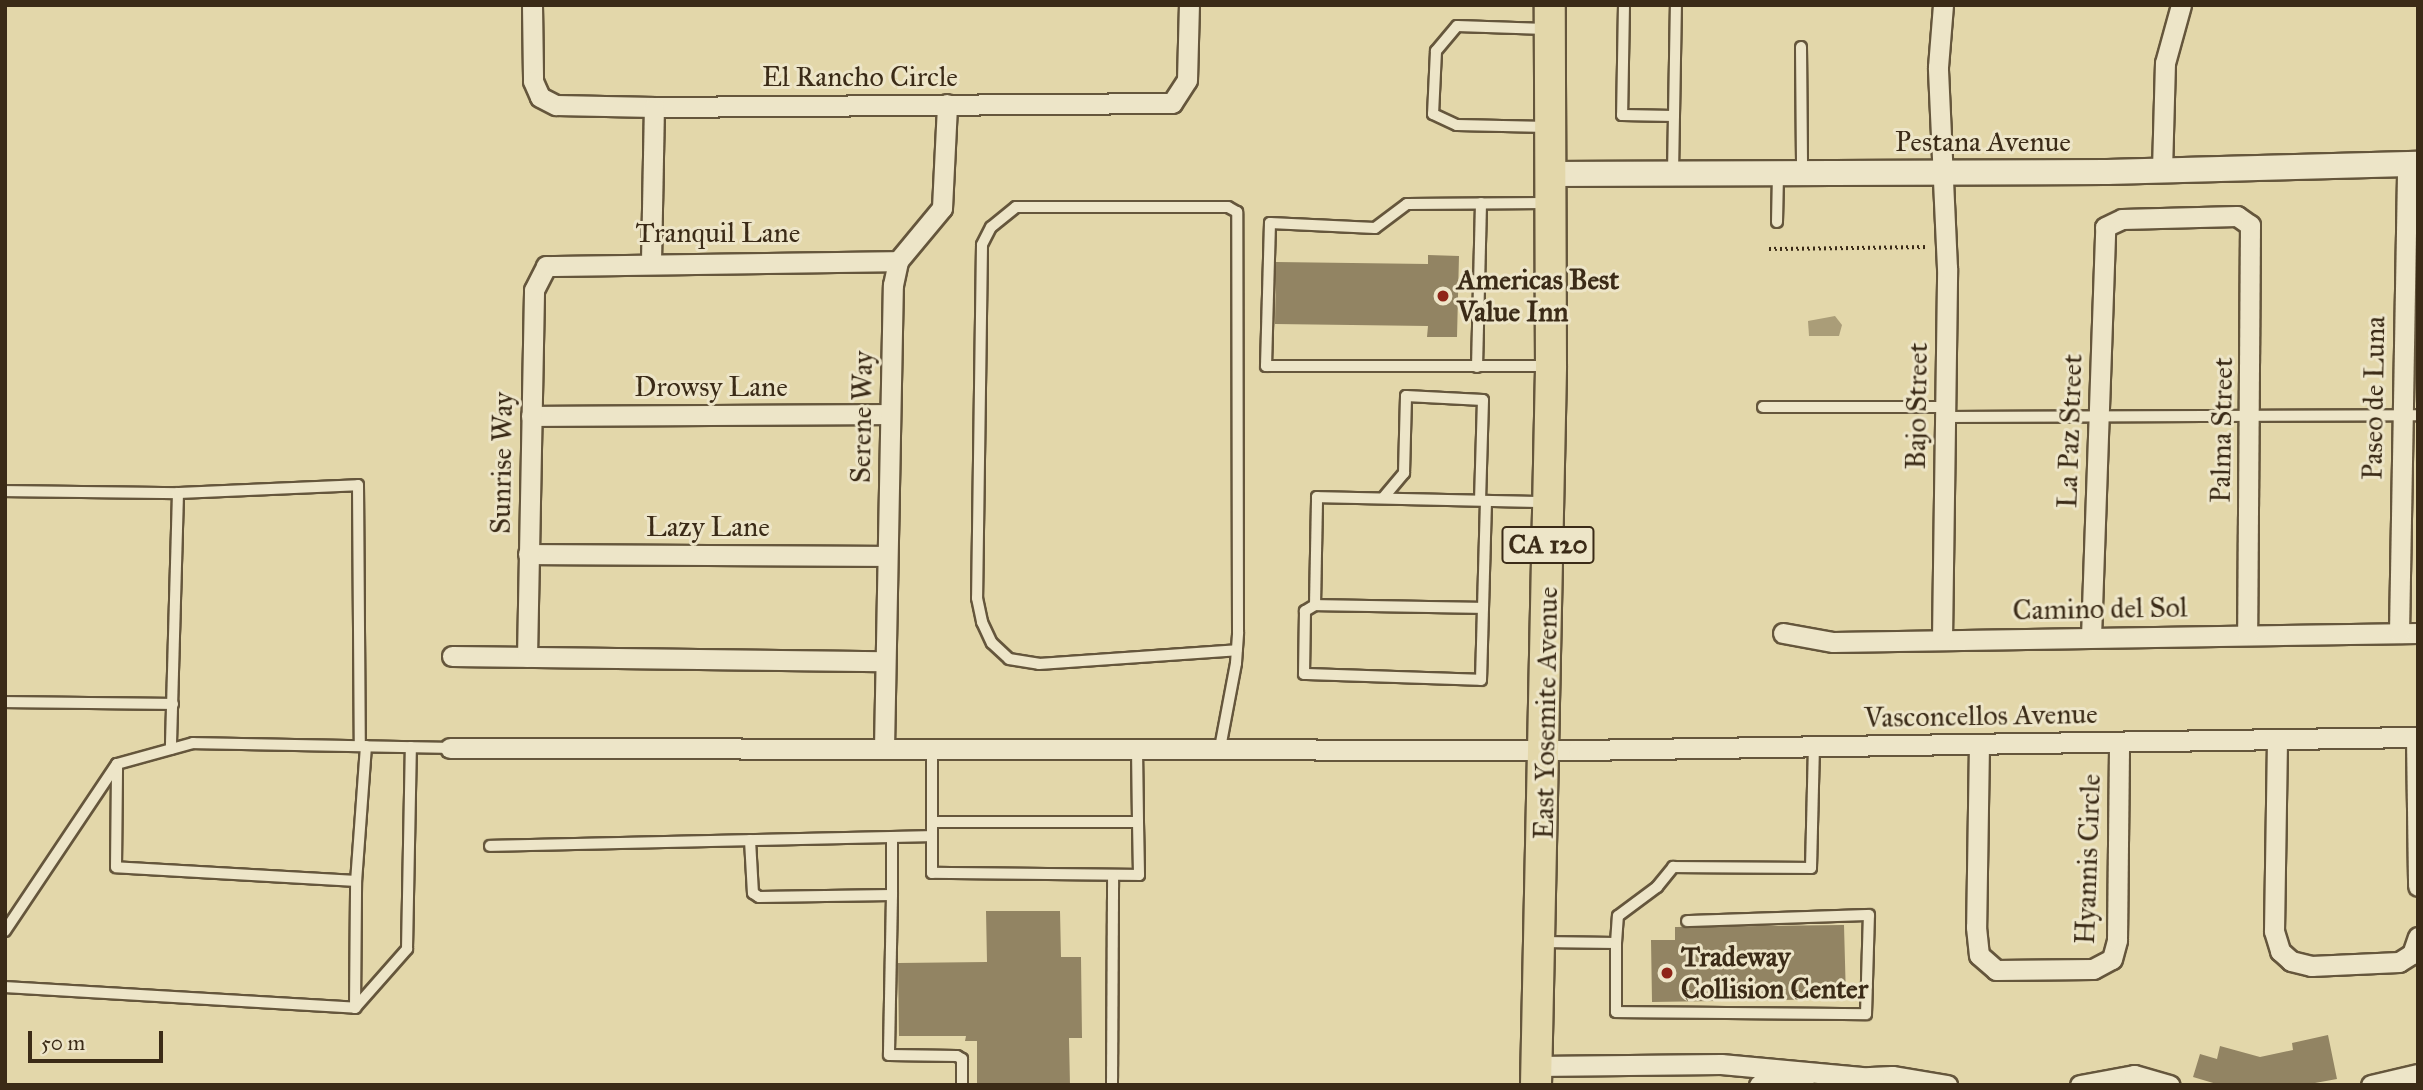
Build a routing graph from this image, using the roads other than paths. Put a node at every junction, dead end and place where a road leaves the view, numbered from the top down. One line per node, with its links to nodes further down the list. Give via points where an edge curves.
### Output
1 (533, 5): 10 (street, El Rancho Circle, via 533,81 540,97 556,105)
2 (1189, 5): 9 (street, El Rancho Circle, via 1187,80 1172,103 1148,107)
3 (1624, 5): 11 (lane, via 1622,115)
4 (1676, 5): 11 (lane)
5 (1943, 5): 17 (street, Bajo Street, via 1938,67)
6 (2181, 5): 14 (street, via 2165,63)
7 (1550, 17): 12 (main road, East Yosemite Avenue / CA 120); 12 (lane, via 1457,26 1436,51 1433,114 1457,125)
8 (1801, 47): 15 (lane)
9 (947, 104): 10 (street, El Rancho Circle); 24 (street, via 942,208)
10 (654, 107): 23 (street)
11 (1674, 117): 16 (lane)
12 (1548, 127): 18 (main road, East Yosemite Avenue / CA 120)
13 (2412, 164): 14 (street, Pestana Avenue); 20 (street, Paseo de Luna)
14 (2162, 170): 17 (street, Pestana Avenue)
15 (1790, 171): 16 (street, Pestana Avenue); 17 (street, Pestana Avenue); 21 (lane)
16 (1673, 173): 18 (street, Pestana Avenue)
17 (1944, 173): 29 (street, Bajo Street)
18 (1548, 189): 19 (lane); 26 (main road, East Yosemite Avenue / CA 120)
19 (1481, 203): 27 (lane); 27 (lane, via 1407,204 1375,228 1270,223 1266,366)
20 (2412, 218): 32 (street, Paseo de Luna)
21 (1777, 222)
22 (2105, 227): 31 (street, Palma Street, via 2122,219 2224,216 2237,216 2250,225); 34 (street, La Paz Street)
23 (651, 261): 24 (street, Tranquil Lane); 25 (street, Tranquil Lane, via 556,263)
24 (898, 261): 30 (street, Serene Way, via 893,285)
25 (541, 272): 33 (street, Sunrise Way, via 534,290)
26 (1551, 366): 27 (lane); 39 (main road, East Yosemite Avenue / CA 120)
27 (1478, 367)
28 (1763, 407): 29 (lane)
29 (1946, 412): 34 (lane); 48 (street, Bajo Street)
30 (890, 414): 33 (street, Drowsy Lane); 41 (street, Serene Way)
31 (2250, 415): 32 (lane); 34 (lane); 46 (street, Palma Street)
32 (2410, 415): 45 (street, Paseo de Luna)
33 (531, 416): 40 (street, Sunrise Way)
34 (2098, 418): 47 (street, La Paz Street)
35 (5, 491): 36 (lane)
36 (178, 493): 54 (lane); 59 (lane, via 358,485)
37 (1383, 498): 38 (lane); 38 (lane, via 1404,473 1406,396 1483,400); 42 (lane, via 1317,497)
38 (1483, 500): 39 (lane); 43 (lane)
39 (1549, 502): 68 (main road, East Yosemite Avenue / CA 120)
40 (528, 554): 41 (street, Lazy Lane); 51 (street, Sunrise Way)
41 (887, 556): 52 (street, Serene Way)
42 (1315, 605): 43 (lane); 43 (lane, via 1305,611 1304,674 1481,680)
43 (1483, 608)
44 (1783, 633): 48 (street, Camino del Sol, via 1833,642)
45 (2408, 633): 46 (street, Camino del Sol)
46 (2247, 635): 47 (street, Camino del Sol)
47 (2091, 637): 48 (street, Camino del Sol)
48 (1942, 639)
49 (1237, 650): 49 (lane, via 1237,212 1228,207 1016,207 997,220 982,245 977,598 992,643 1009,659 1039,664); 66 (lane)
50 (452, 656): 51 (street)
51 (527, 657): 52 (street)
52 (883, 661): 63 (street, Serene Way)
53 (5, 702): 54 (lane)
54 (173, 704): 67 (lane)
55 (2417, 737): 56 (street, Vasconcellos Avenue); 78 (street)
56 (2277, 740): 57 (street, Vasconcellos Avenue); 82 (street, via 2274,931 2280,951 2291,961 2311,966 2386,964 2412,954)
57 (2119, 742): 58 (street, Vasconcellos Avenue); 58 (street, Hyannis Circle, via 2117,940 2112,959 2093,969 1996,970 1979,955)
58 (1979, 744): 60 (street, Vasconcellos Avenue)
59 (363, 746): 61 (lane); 67 (lane, via 193,743); 77 (lane)
60 (1814, 746): 68 (street, Vasconcellos Avenue); 84 (lane, via 1811,868 1673,867 1657,887 1618,916)
61 (411, 747): 62 (lane); 86 (lane, via 407,949)
62 (450, 748): 63 (street, Vasconcellos Avenue)
63 (884, 748): 64 (street, Vasconcellos Avenue)
64 (932, 748): 65 (street, Vasconcellos Avenue); 70 (lane)
65 (1137, 748): 66 (street, Vasconcellos Avenue); 71 (lane)
66 (1220, 748): 68 (street, Vasconcellos Avenue)
67 (171, 749): 69 (lane)
68 (1545, 750): 83 (main road, East Yosemite Avenue / CA 120)
69 (117, 764): 77 (lane, via 116,867); 81 (lane)
70 (932, 822): 71 (lane); 72 (lane)
71 (1138, 822): 76 (lane, via 1139,875)
72 (932, 836): 73 (lane); 76 (lane, via 932,873)
73 (892, 837): 74 (lane); 79 (lane)
74 (751, 840): 75 (lane); 79 (lane, via 752,892 759,897)
75 (490, 846)
76 (1114, 875): 92 (lane)
77 (356, 881): 86 (lane)
78 (2418, 886)
79 (892, 894): 91 (lane, via 889,1055 957,1056 962,1059)
80 (1687, 920): 84 (lane, via 1869,915 1866,1014 1616,1012)
81 (5, 931)
82 (2418, 937)
83 (1541, 942): 84 (lane); 88 (main road, East Yosemite Avenue / CA 120)
84 (1616, 943)
85 (5, 987): 86 (lane)
86 (355, 1008)
87 (2418, 1074): 90 (street)
88 (1536, 1076): 89 (street, via 1721,1065)
89 (1862, 1081): 93 (street); 94 (street, via 1892,1076)
90 (2373, 1084)
91 (962, 1085)
92 (1112, 1085)
93 (1759, 1085)
94 (1947, 1085)
95 (2080, 1085): 96 (street, via 2134,1075)
96 (2170, 1085)

